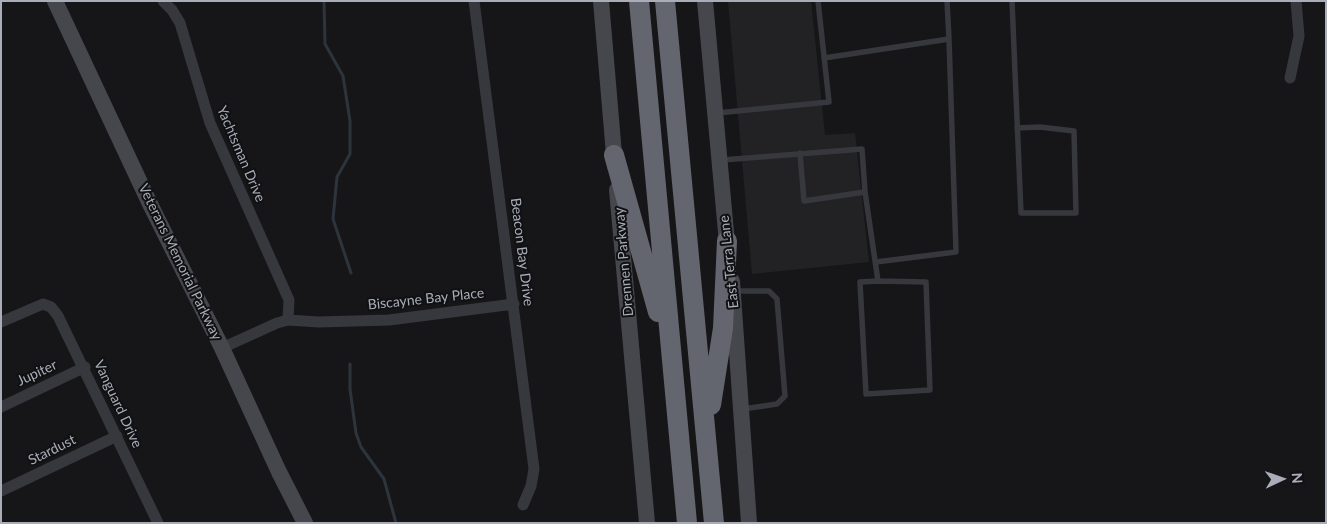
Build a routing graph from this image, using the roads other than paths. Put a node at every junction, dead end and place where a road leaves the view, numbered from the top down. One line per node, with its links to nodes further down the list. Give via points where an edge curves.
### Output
1 (55, 1): 28 (main road, Veterans Memorial Parkway)
2 (163, 1): 26 (street, Yachtsman Drive, via 180,23 210,123 289,300)
3 (474, 1): 25 (street, Beacon Bay Drive)
4 (601, 1): 18 (main road, Drennen Parkway)
5 (639, 1): 30 (highway)
6 (665, 1): 34 (highway)
7 (706, 1): 15 (main road, East Terra Lane)
8 (818, 1): 13 (lane)
9 (947, 1): 12 (lane)
10 (1012, 1): 16 (lane)
11 (1296, 1): 14 (street, via 1299,36)
12 (949, 39): 13 (lane); 22 (lane, via 956,252)
13 (824, 58): 15 (lane, via 829,102)
14 (1290, 78)
15 (715, 113): 19 (main road, East Terra Lane)
16 (1017, 128): 16 (lane, via 1021,213 1076,212 1074,131)
17 (800, 153): 19 (lane); 20 (lane, via 862,149); 20 (lane, via 804,201)
18 (614, 155): 30 (highway); 39 (main road, Drennen Parkway)
19 (719, 160): 21 (main road, East Terra Lane)
20 (865, 192): 22 (lane)
21 (727, 241): 24 (main road, East Terra Lane); 34 (highway, via 723,328)
22 (876, 262): 23 (lane)
23 (878, 281): 23 (lane, via 860,282 866,394 930,390 926,282)
24 (734, 291): 32 (main road, East Terra Lane); 32 (lane, via 770,291 776,298 785,396 777,404)
25 (514, 304): 26 (street, Biscayne Bay Place, via 422,318); 36 (street, Beacon Bay Drive, via 534,469)
26 (288, 320): 28 (street)
27 (1, 322): 29 (street, Vanguard Drive, via 43,304 51,307)
28 (222, 348): 38 (main road, Veterans Memorial Parkway)
29 (84, 368): 31 (street, Jupiter); 33 (street, Vanguard Drive)
30 (673, 368): 40 (highway)
31 (1, 406)
32 (742, 409): 42 (main road, East Terra Lane)
33 (117, 436): 35 (street, Stardust); 37 (street, Vanguard Drive)
34 (706, 436): 41 (highway)
35 (1, 491)
36 (523, 505)
37 (158, 523)
38 (306, 523)
39 (647, 523)
40 (687, 523)
41 (714, 523)
42 (749, 523)

